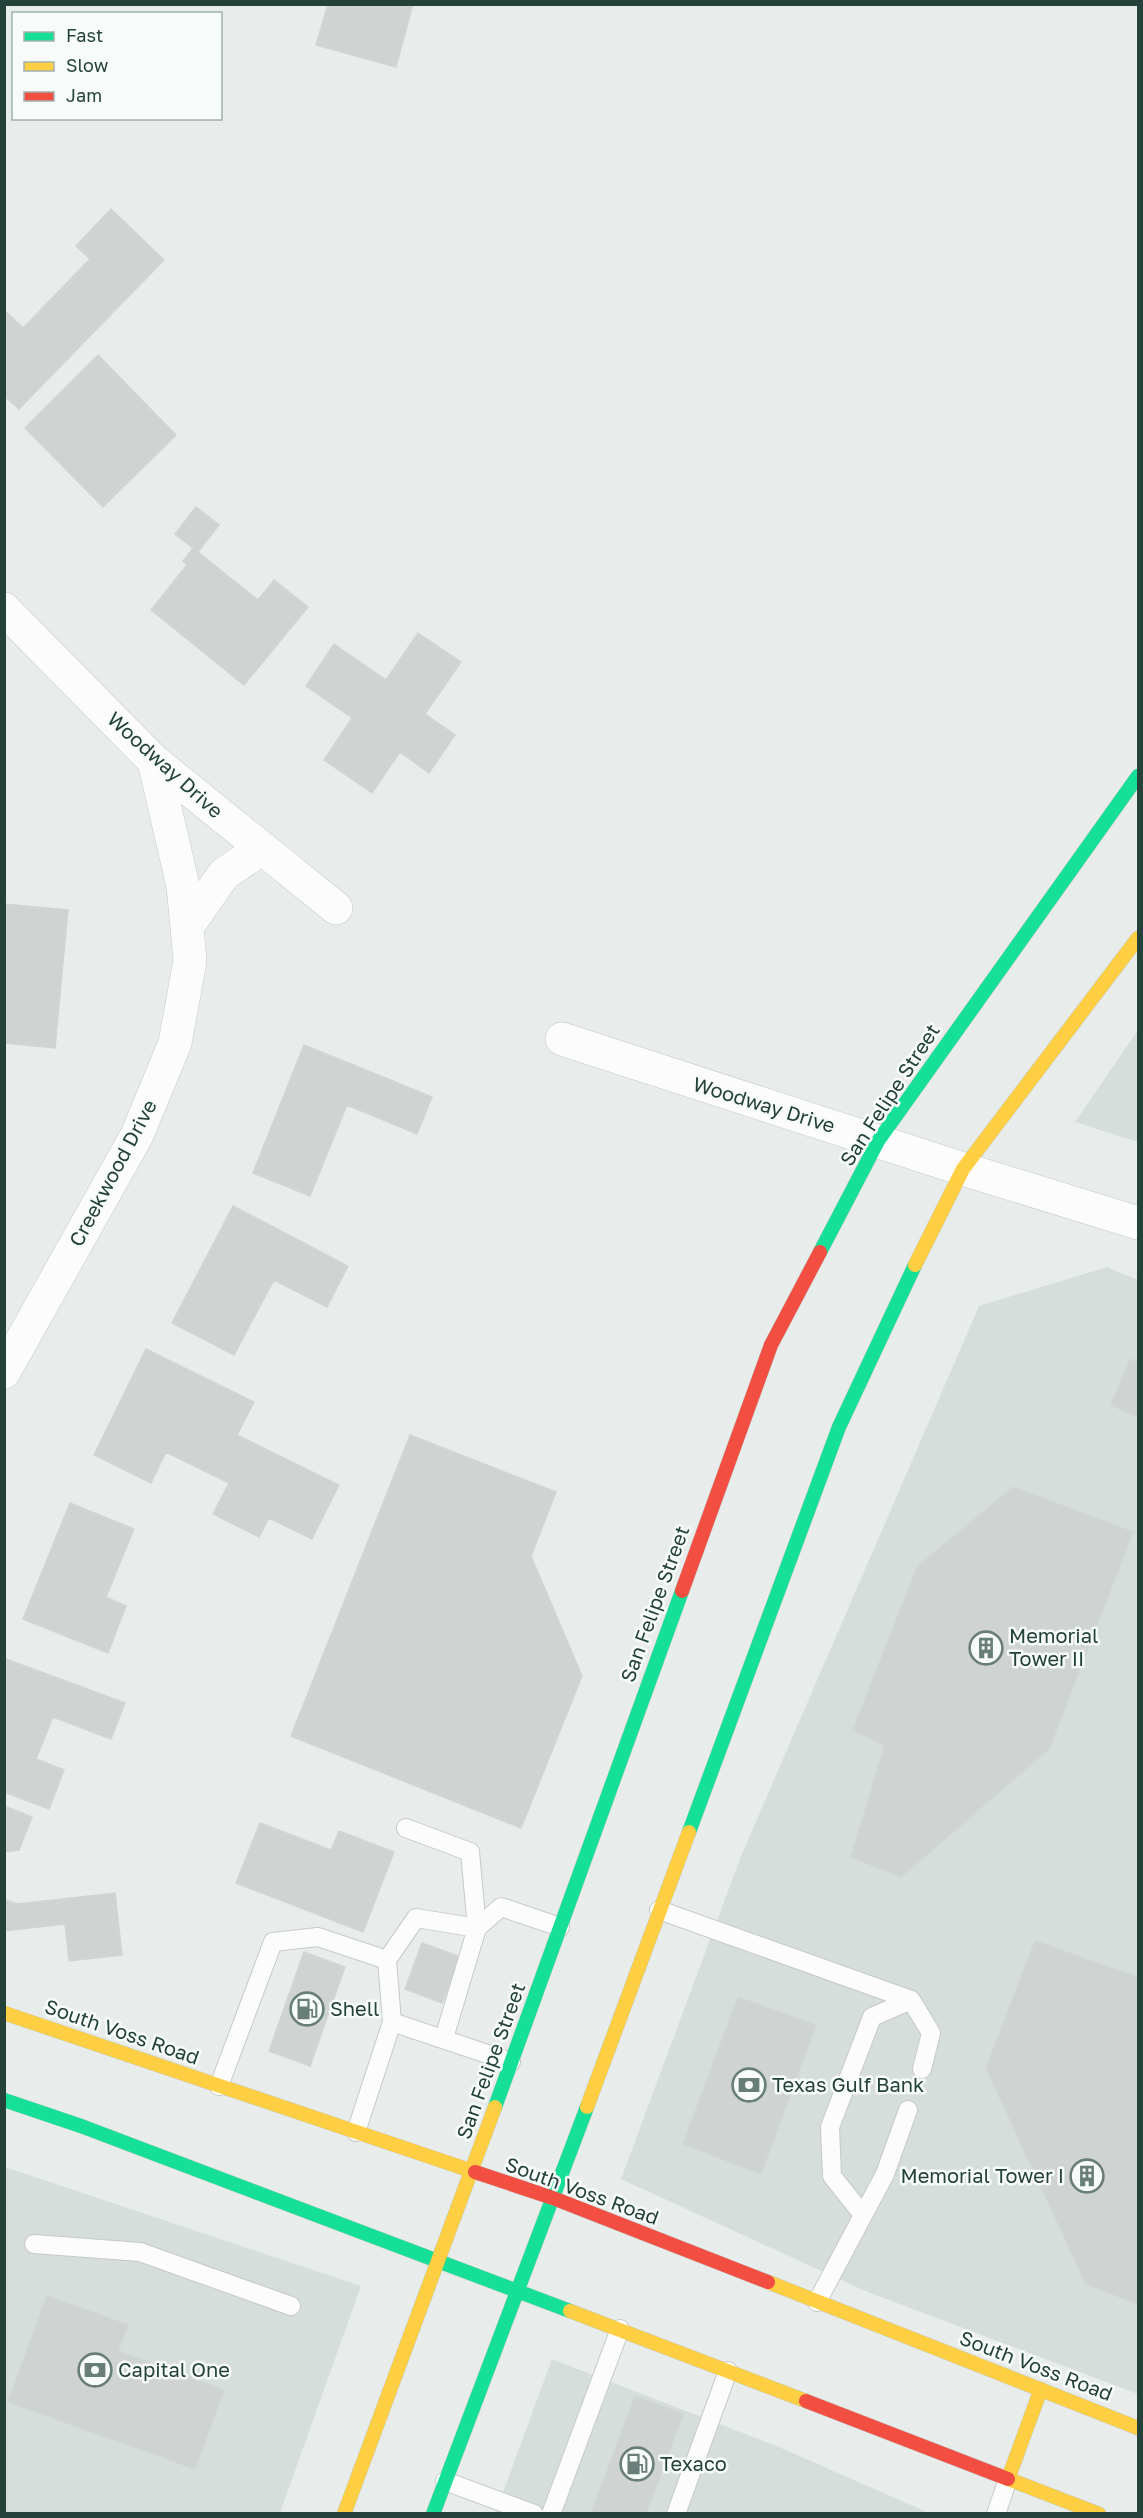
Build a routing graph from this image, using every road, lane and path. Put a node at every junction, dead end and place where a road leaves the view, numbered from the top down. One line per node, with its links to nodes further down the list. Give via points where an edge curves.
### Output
1 (4, 609): 2 (street, Woodway Drive)
2 (154, 761): 4 (street, Woodway Drive); 6 (street, Creekwood Drive, via 183,886)
3 (1138, 776): 9 (main road, San Felipe Street)
4 (261, 849): 5 (street, Woodway Drive); 6 (street, via 224,874)
5 (336, 908)
6 (187, 927): 12 (street, Creekwood Drive, via 190,962 175,1043 137,1135)
7 (1136, 946): 10 (main road)
8 (562, 1040): 9 (street, Woodway Drive)
9 (878, 1141): 10 (street, Woodway Drive); 15 (main road, San Felipe Street, via 771,1345)
10 (963, 1169): 11 (street, Woodway Drive); 14 (main road, via 885,1326 827,1456)
11 (1138, 1223)
12 (4, 1372)
13 (406, 1828): 16 (lane, via 470,1852)
14 (659, 1910): 18 (lane); 29 (main road)
15 (560, 1927): 16 (lane, via 501,1907); 22 (main road, San Felipe Street)
16 (477, 1928): 17 (lane, via 416,1918); 21 (lane)
17 (387, 1960): 20 (lane); 24 (lane, via 318,1937 273,1942)
18 (911, 2000): 23 (lane, via 931,2033); 30 (lane, via 872,2017 830,2127 832,2176)
19 (4, 2013): 24 (main road, South Voss Road)
20 (392, 2022): 21 (lane); 27 (lane)
21 (444, 2038): 22 (lane)
22 (511, 2062): 28 (main road, San Felipe Street)
23 (922, 2069)
24 (219, 2086): 27 (main road, South Voss Road)
25 (4, 2100): 32 (main road)
26 (908, 2110): 30 (lane, via 885,2174)
27 (356, 2132): 28 (main road, South Voss Road)
28 (471, 2171): 29 (main road, South Voss Road); 32 (main road, San Felipe Street)
29 (553, 2198): 33 (main road); 34 (main road, South Voss Road)
30 (863, 2215): 34 (lane)
31 (34, 2244): 35 (lane, via 140,2252)
32 (439, 2260): 33 (main road); 42 (main road, San Felipe Street)
33 (517, 2290): 36 (main road); 41 (main road)
34 (817, 2302): 38 (main road, South Voss Road)
35 (291, 2306)
36 (620, 2329): 37 (main road); 45 (lane)
37 (728, 2371): 40 (main road); 46 (lane)
38 (1041, 2389): 39 (main road, South Voss Road); 40 (main road)
39 (1138, 2428)
40 (1008, 2479): 47 (lane); 48 (main road)
41 (445, 2481): 43 (main road); 44 (lane)
42 (345, 2514)
43 (433, 2514)
44 (534, 2514)
45 (551, 2514)
46 (676, 2514)
47 (996, 2514)
48 (1099, 2514)

